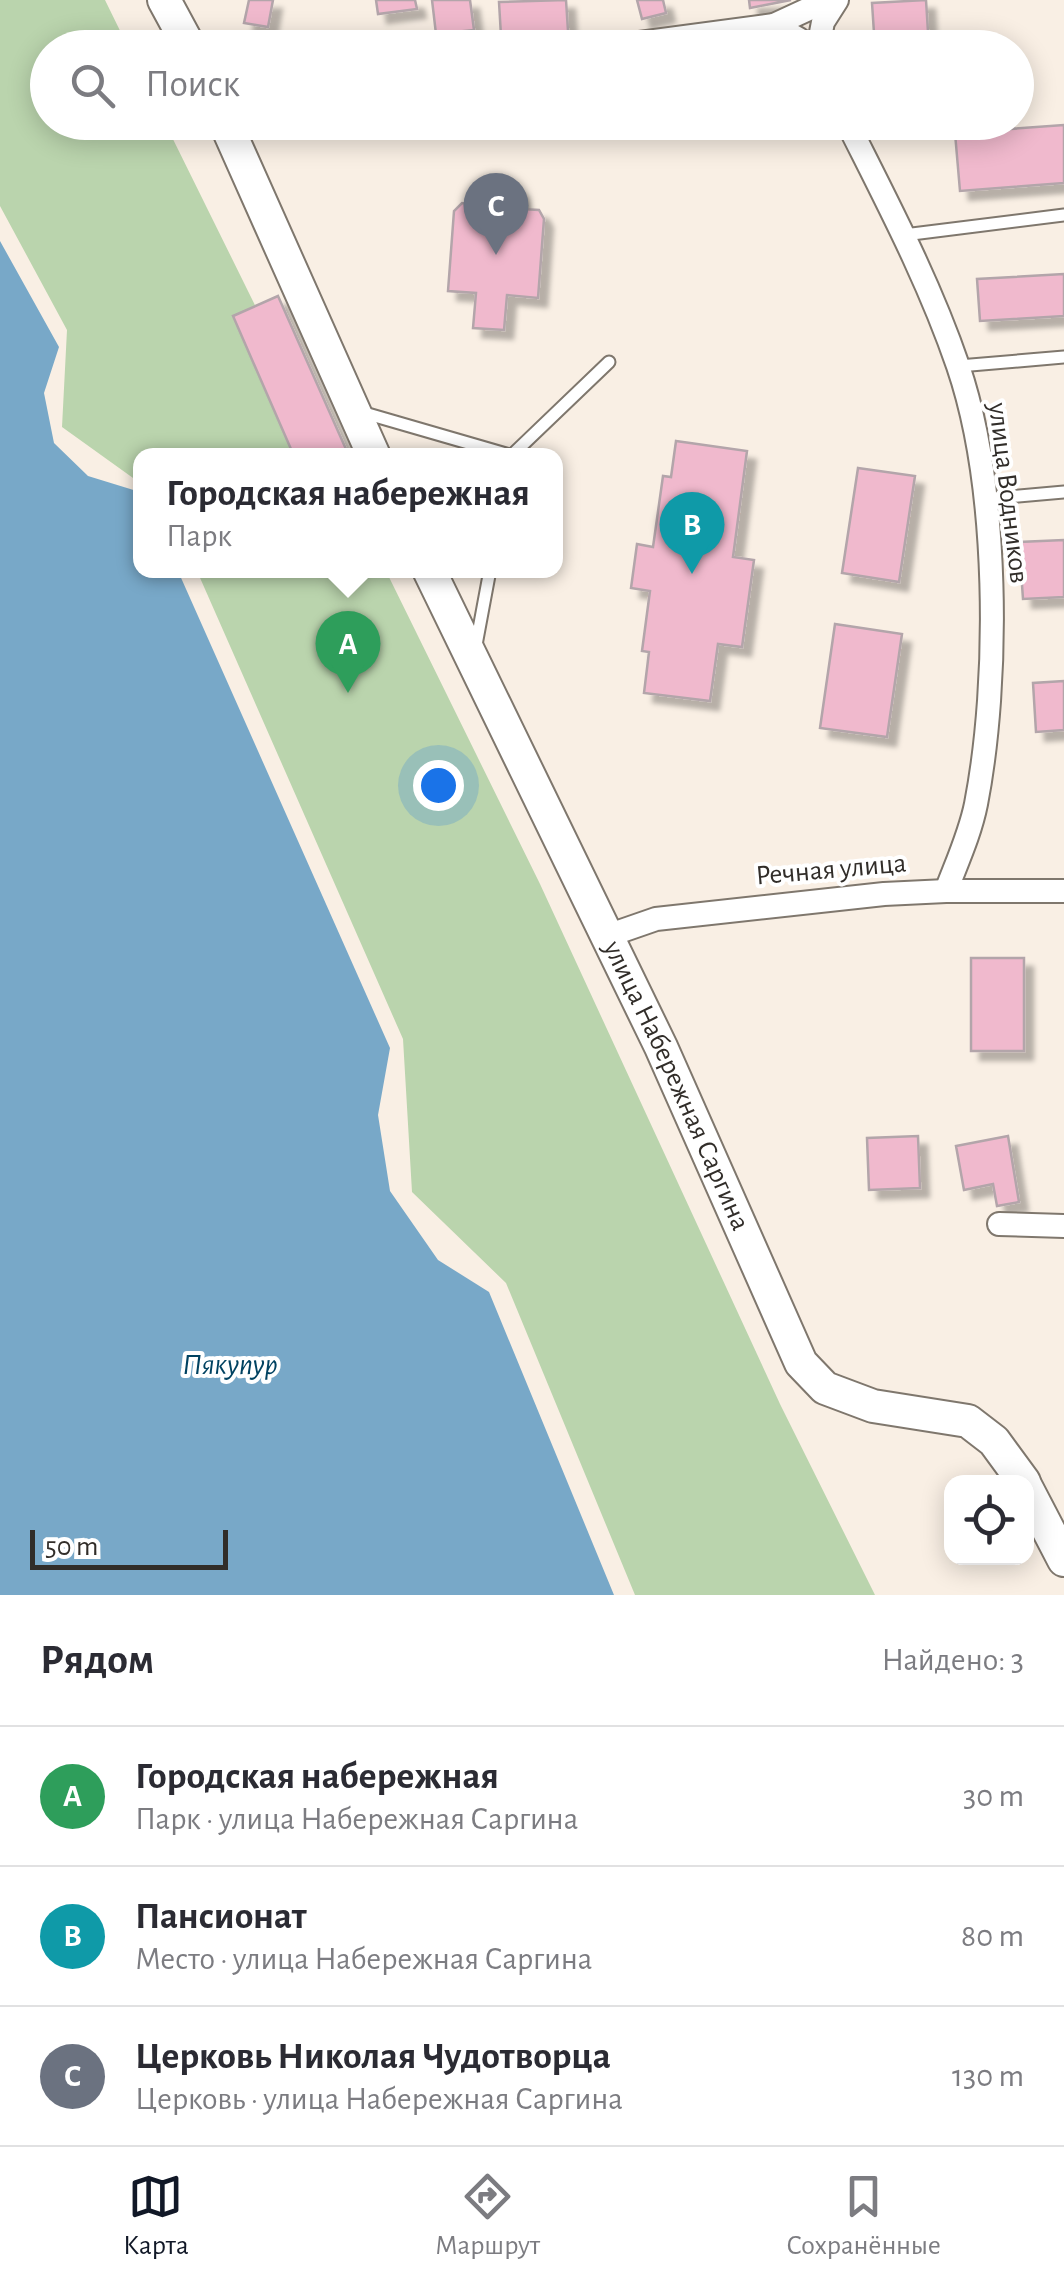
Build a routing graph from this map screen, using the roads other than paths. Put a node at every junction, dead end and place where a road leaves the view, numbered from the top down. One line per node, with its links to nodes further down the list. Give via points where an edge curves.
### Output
1 (164, 0): 5 (main road)
2 (828, 0): 4 (street)
3 (837, 0): 8 (street)
4 (774, 25): 6 (street); 7 (street)
5 (180, 30)
6 (737, 30)
7 (783, 30)
8 (821, 30)
9 (233, 140): 16 (main road)
10 (856, 140): 12 (street, улица Водников)
11 (1064, 215): 12 (lane)
12 (904, 236): 15 (street, улица Водников)
13 (1064, 358): 15 (lane)
14 (609, 362): 19 (lane)
15 (958, 366): 21 (street, улица Водников)
16 (352, 410): 17 (main road); 18 (lane)
17 (370, 448)
18 (488, 448)
19 (520, 448)
20 (1064, 492): 21 (lane)
21 (984, 498): 25 (street, улица Водников, via 992,597 987,710 976,803)
22 (434, 578): 24 (main road, улица Набережная Саргина)
23 (488, 578): 24 (lane)
24 (473, 660): 27 (main road, улица Набережная Саргина)
25 (946, 890): 26 (street, Речная улица); 27 (street, Речная улица, via 656,919)
26 (1064, 891)
27 (607, 936): 30 (main road, улица Набережная Саргина, via 801,1363 825,1388 873,1406 968,1421 994,1441)
28 (999, 1224): 29 (street)
29 (1064, 1226)
30 (1019, 1475)
31 (1034, 1501): 32 (main road, улица Набережная Саргина)
32 (1064, 1560)

